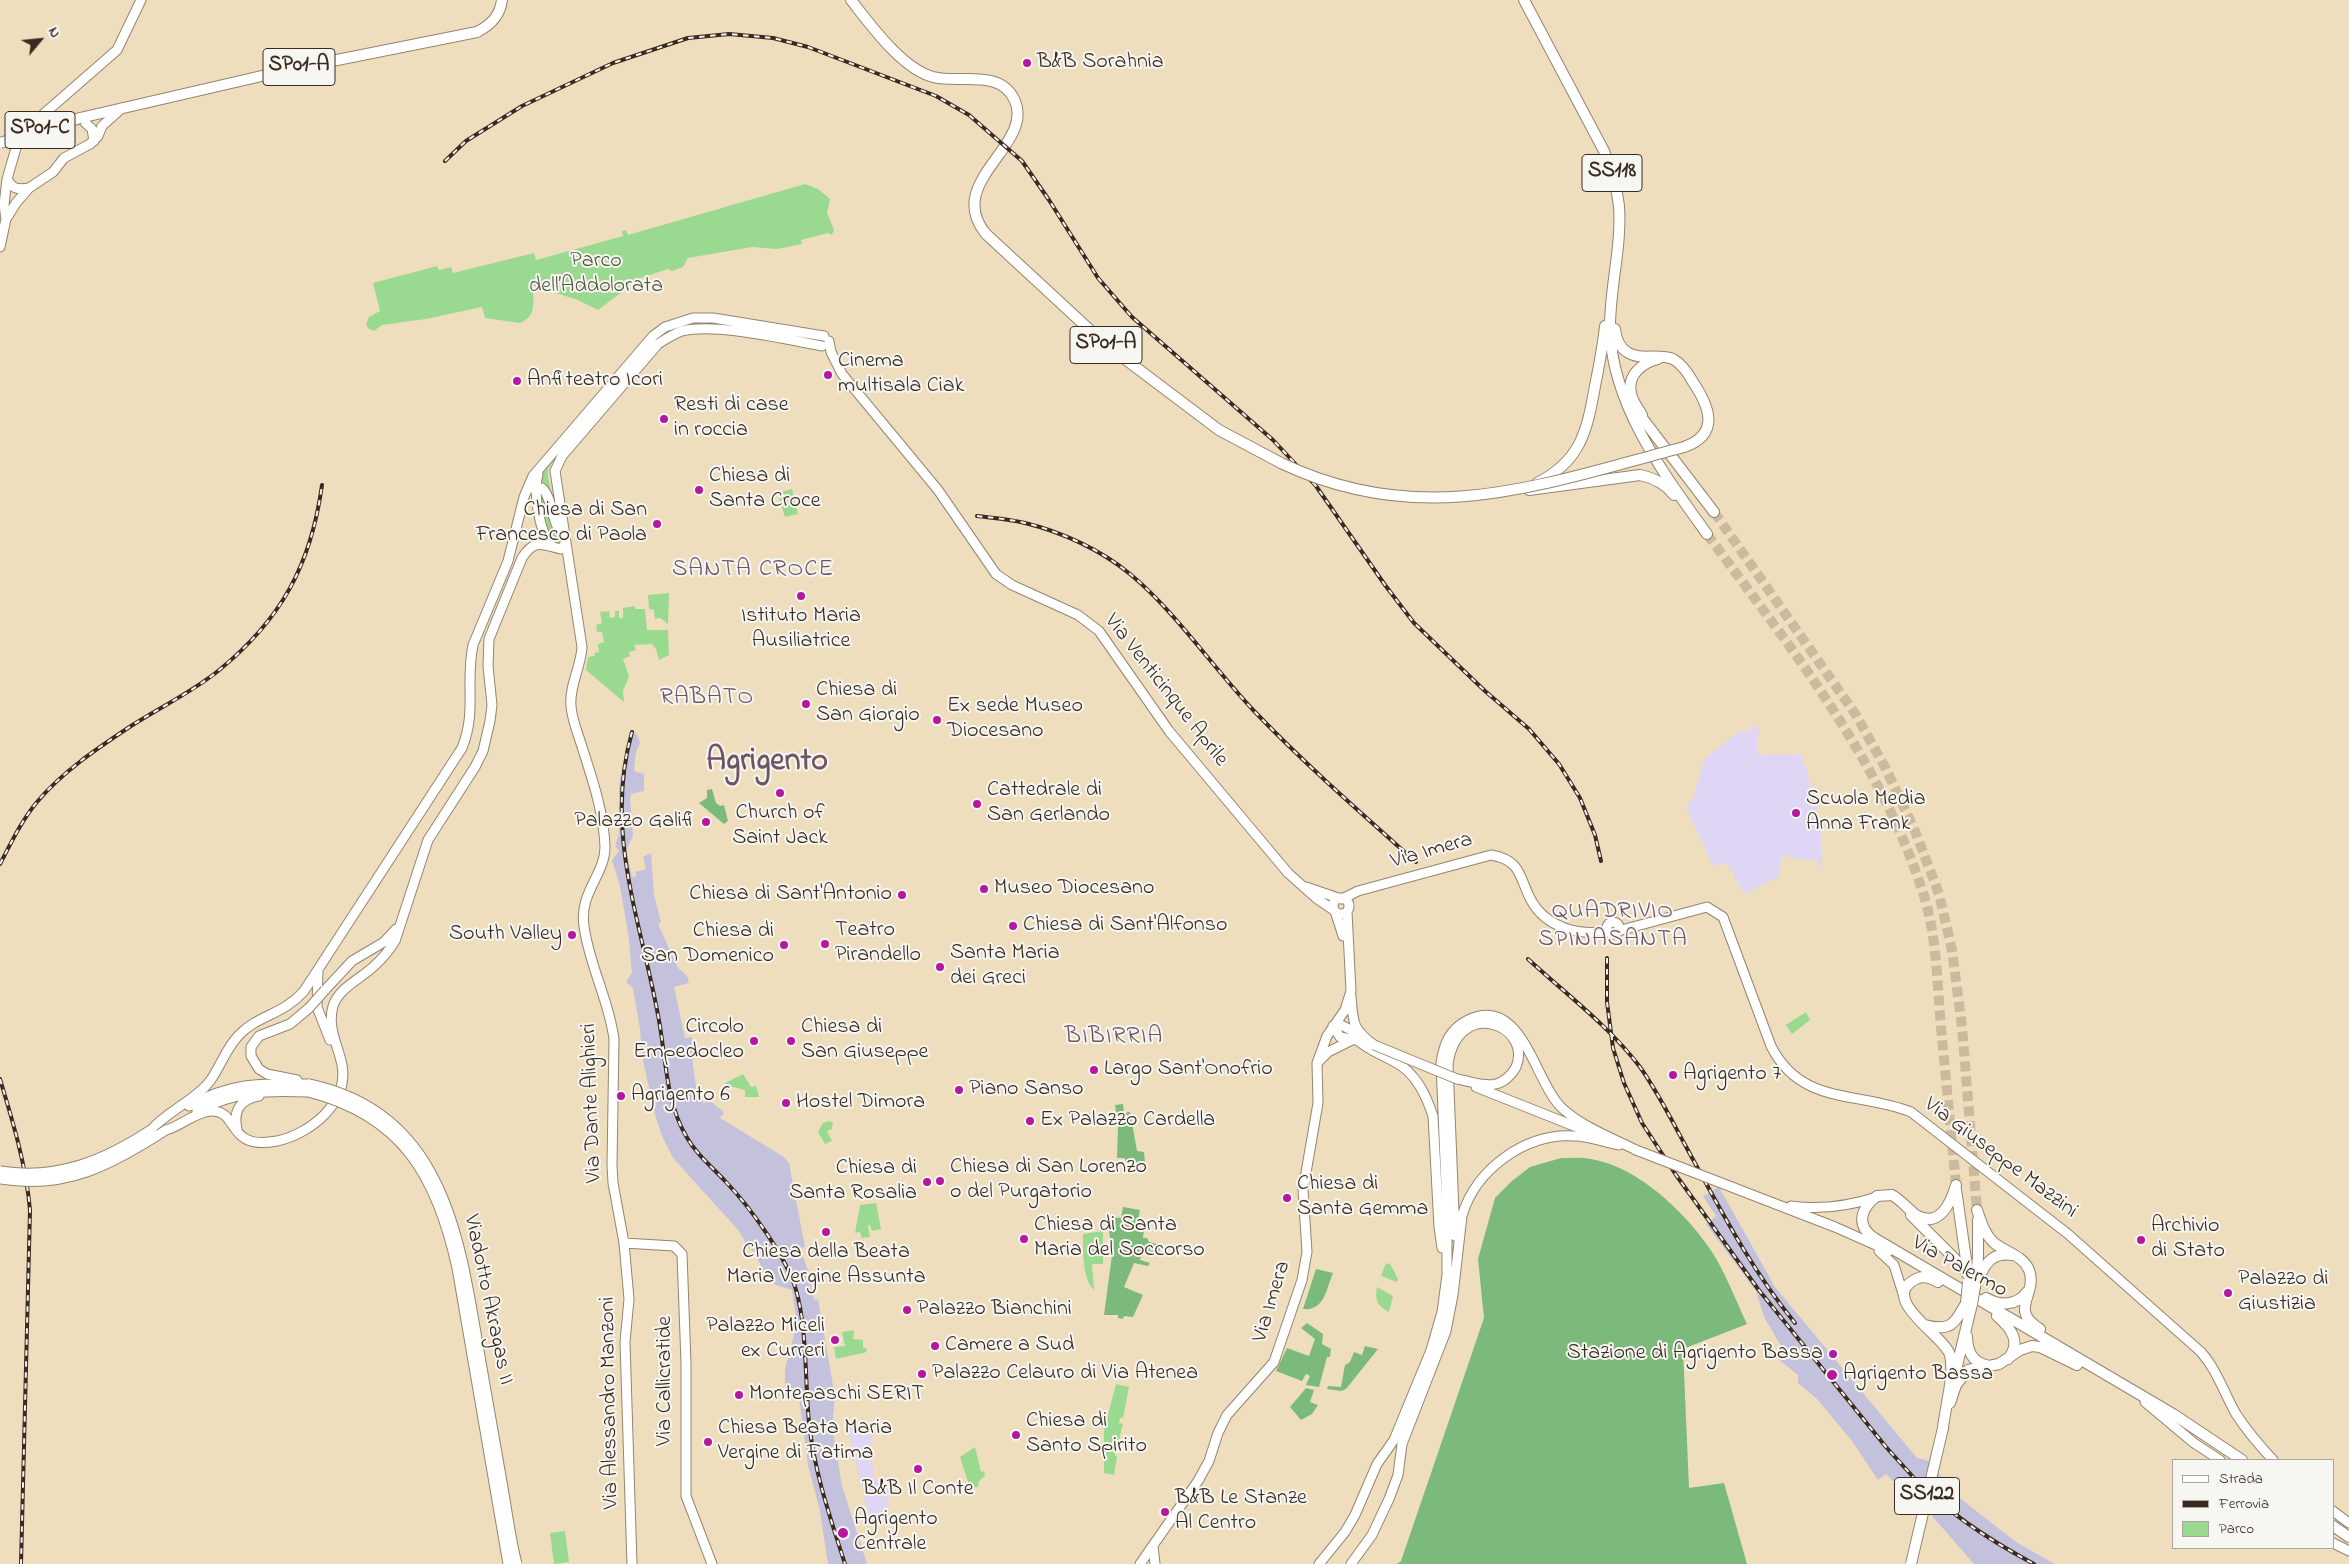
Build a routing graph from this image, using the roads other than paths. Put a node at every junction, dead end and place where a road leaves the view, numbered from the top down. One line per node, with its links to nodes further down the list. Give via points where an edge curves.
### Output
1 (141, 0): 12 (main road, via 117,50 24,132)
2 (502, 0): 5 (main road, SP01-A, via 496,18 477,32 292,69)
3 (851, 0): 23 (main road, SP01-A, bridge, via 901,58 919,71 934,77 991,81 1005,88 1015,100 1018,110 1015,125 973,201 976,220 986,234 1105,344 1219,430 1297,470 1364,491 1440,499)
4 (1524, 0): 16 (main road, SS118, via 1604,151 1613,175 1619,208)
5 (122, 108): 6 (main road, SP01-A); 8 (main road)
6 (94, 115): 7 (main road, SP01-A); 8 (main road); 9 (main road)
7 (80, 118): 9 (main road); 11 (main road, SP01-C, bridge)
8 (102, 126): 10 (main road)
9 (92, 128): 10 (main road)
10 (94, 141): 13 (main road, via 64,158 47,177)
11 (0, 144)
12 (7, 178): 13 (main road, via 12,187 19,190); 14 (main road)
13 (29, 188): 14 (main road)
14 (6, 218): 15 (main road)
15 (0, 247)
16 (1612, 301): 18 (main road, via 1616,334 1623,348 1638,356); 19 (main road, SS118, via 1610,330); 22 (main road, bridge, via 1607,312 1585,433 1575,453 1552,475)
17 (824, 342): 21 (main road, via 713,318 693,318 666,327 653,336 540,467); 27 (main road, via 703,329 680,332 658,344 557,463 556,481); 30 (main road, Via Venticinque Aprile, via 849,382 938,490 996,574 1012,585 1078,615 1099,631 1169,730)
18 (1666, 357): 20 (main road, via 1643,364 1632,380 1631,394); 22 (main road, bridge, via 1686,370 1708,409 1706,430 1694,443)
19 (1615, 367): 20 (main road, SS118, via 1627,395); 25 (main road, SS118, via 1623,396 1636,423)
20 (1646, 425): 24 (main road, SS118)
21 (531, 488): 27 (main road, via 542,488 546,493 556,530); 28 (main road, via 545,534); 38 (main road, via 508,560 472,646 470,722 462,748)
22 (1526, 488): 23 (main road, bridge)
23 (1513, 491): 25 (main road, bridge, via 1640,475 1669,488)
24 (1714, 512)
25 (1699, 523): 26 (main road, SS118)
26 (1707, 534)
27 (566, 543): 28 (main road, via 563,549); 29 (main road, Via Dante Alighieri)
28 (555, 547): 29 (main road); 35 (main road, via 540,544 527,550 492,626 487,650 491,713 483,751 428,840)
29 (568, 556): 57 (main road, Via Dante Alighieri, via 582,647 571,706 595,789 605,849 582,913 587,947 610,1011 614,1039 613,1183)
30 (1299, 883): 32 (main road, Via Venticinque Aprile); 33 (main road, Via Venticinque Aprile)
31 (1370, 889): 32 (main road, Via Imera); 34 (main road); 36 (main road, Via Imera, via 1486,855 1496,856 1516,867 1531,901 1542,914 1561,926 1601,935)
32 (1342, 899): 33 (main road, via 1334,904); 34 (main road, via 1348,903)
33 (1335, 911): 34 (main road, via 1340,914); 37 (main road, Via Imera)
34 (1347, 911): 37 (main road, Via Imera)
35 (402, 920): 43 (main road, via 386,955 345,990 334,1005 331,1032); 46 (main road, bridge, via 393,935 352,961 290,1024 259,1036 251,1047 250,1056 254,1064 267,1074 291,1078)
36 (1614, 930): 72 (main road, Via Giuseppe Mazzini, via 1707,907 1723,917 1771,1046 1781,1064 1818,1091 1887,1103 1911,1112 2068,1234 2201,1352 2236,1413)
37 (1349, 958): 39 (main road, Via Imera)
38 (318, 971): 43 (main road, via 317,1007); 47 (main road, via 295,1001 238,1036 210,1081)
39 (1351, 991): 40 (main road, Via Imera, via 1345,1010); 41 (main road)
40 (1333, 1026): 41 (main road, via 1341,1025); 44 (main road, Via Imera)
41 (1356, 1038): 42 (main road); 44 (main road, via 1328,1052)
42 (1373, 1048): 45 (main road, bridge); 60 (main road, via 1404,1068 1428,1100 1433,1116 1439,1227)
43 (339, 1056): 49 (main road, via 342,1087 330,1108 316,1122 294,1136 278,1140 253,1142)
44 (1317, 1063): 80 (main road, Via Imera, via 1318,1103 1302,1201 1306,1260 1277,1357 1227,1414 1205,1469)
45 (1457, 1079): 50 (main road); 60 (main road, via 1489,1085 1506,1079 1517,1063 1517,1049 1512,1037 1500,1027 1480,1023 1461,1032 1450,1052 1455,1209)
46 (309, 1088): 47 (main road, via 258,1082 228,1089 193,1104); 48 (main road, via 231,1096 196,1111); 49 (main road, via 258,1096 240,1104 235,1116); 82 (main road, Viadotto Akragas II, bridge, via 352,1106 378,1122 415,1159 435,1195 457,1268); 83 (main road, Viadotto Akragas II, bridge, via 326,1087 356,1098 384,1116 421,1154 443,1193 465,1266)
47 (152, 1129): 51 (main road, bridge, via 110,1154 75,1167 42,1173)
48 (166, 1130): 49 (main road, via 213,1111 226,1116); 52 (main road, bridge, via 130,1154 95,1170 42,1181)
49 (240, 1136)
50 (1636, 1150): 55 (main road, Via Palermo, bridge); 60 (main road, via 1572,1136 1539,1140 1506,1157 1482,1178 1465,1206); 60 (main road, via 1562,1109 1546,1086 1522,1038 1510,1024 1482,1016 1457,1027 1445,1044 1441,1063)
51 (0, 1171)
52 (0, 1179)
53 (1877, 1196): 54 (main road, via 1892,1195); 55 (main road, via 1834,1207); 59 (main road, via 1861,1216 1864,1229)
54 (1901, 1202): 63 (main road, via 1961,1264); 63 (main road, via 1918,1216 1930,1219 1948,1208 1956,1185)
55 (1773, 1204): 56 (main road, Via Palermo)
56 (1851, 1234): 59 (main road, Via Palermo); 64 (main road, via 1889,1258 1897,1272)
57 (624, 1242): 84 (main road, Via Alessandro Manzoni, via 629,1299 625,1342); 85 (main road, Via Callicratide, via 674,1246 682,1254 686,1496)
58 (2015, 1256): 62 (main road, via 2029,1270); 63 (main road, via 2000,1254 1991,1259); 63 (main road, via 1993,1242 1977,1210 1979,1249)
59 (1918, 1264): 61 (main road, Via Palermo)
60 (1451, 1275): 88 (main road, via 1431,1350 1394,1440 1377,1464 1350,1524); 89 (main road, via 1452,1304 1446,1331 1402,1444 1398,1475 1382,1517)
61 (1940, 1276): 62 (main road, via 1961,1282 2003,1304 2019,1300); 63 (main road, Via Palermo)
62 (2029, 1287): 71 (main road, via 2024,1306 2034,1325 2181,1414)
63 (1970, 1291): 64 (main road, via 1922,1277 1906,1288); 65 (main road, via 1952,1324 1942,1328); 66 (main road, via 2011,1328 2015,1344); 67 (main road, via 1968,1347 1976,1360); 68 (main road); 69 (main road, Via Palermo)
64 (1905, 1303): 65 (main road)
65 (1925, 1325): 68 (main road, via 1948,1349)
66 (2008, 1359): 67 (main road); 69 (main road, via 2025,1347 2040,1347)
67 (1990, 1366): 68 (main road)
68 (1957, 1370): 90 (main road, SS122, bridge)
69 (2118, 1382): 70 (main road); 71 (main road, Via Palermo)
70 (2218, 1459)
71 (2240, 1459)
72 (2272, 1459)
73 (2334, 1512): 75 (main road)
74 (2334, 1521): 77 (main road)
75 (2349, 1523)
76 (2334, 1527): 78 (main road)
77 (2349, 1529)
78 (2349, 1537)
79 (2334, 1544): 81 (main road)
80 (1153, 1546): 86 (main road, Via Imera); 87 (main road)
81 (2349, 1551)
82 (508, 1564)
83 (517, 1564)
84 (632, 1564)
85 (712, 1564)
86 (1140, 1564)
87 (1155, 1564)
88 (1319, 1564)
89 (1352, 1564)
90 (1911, 1564)

